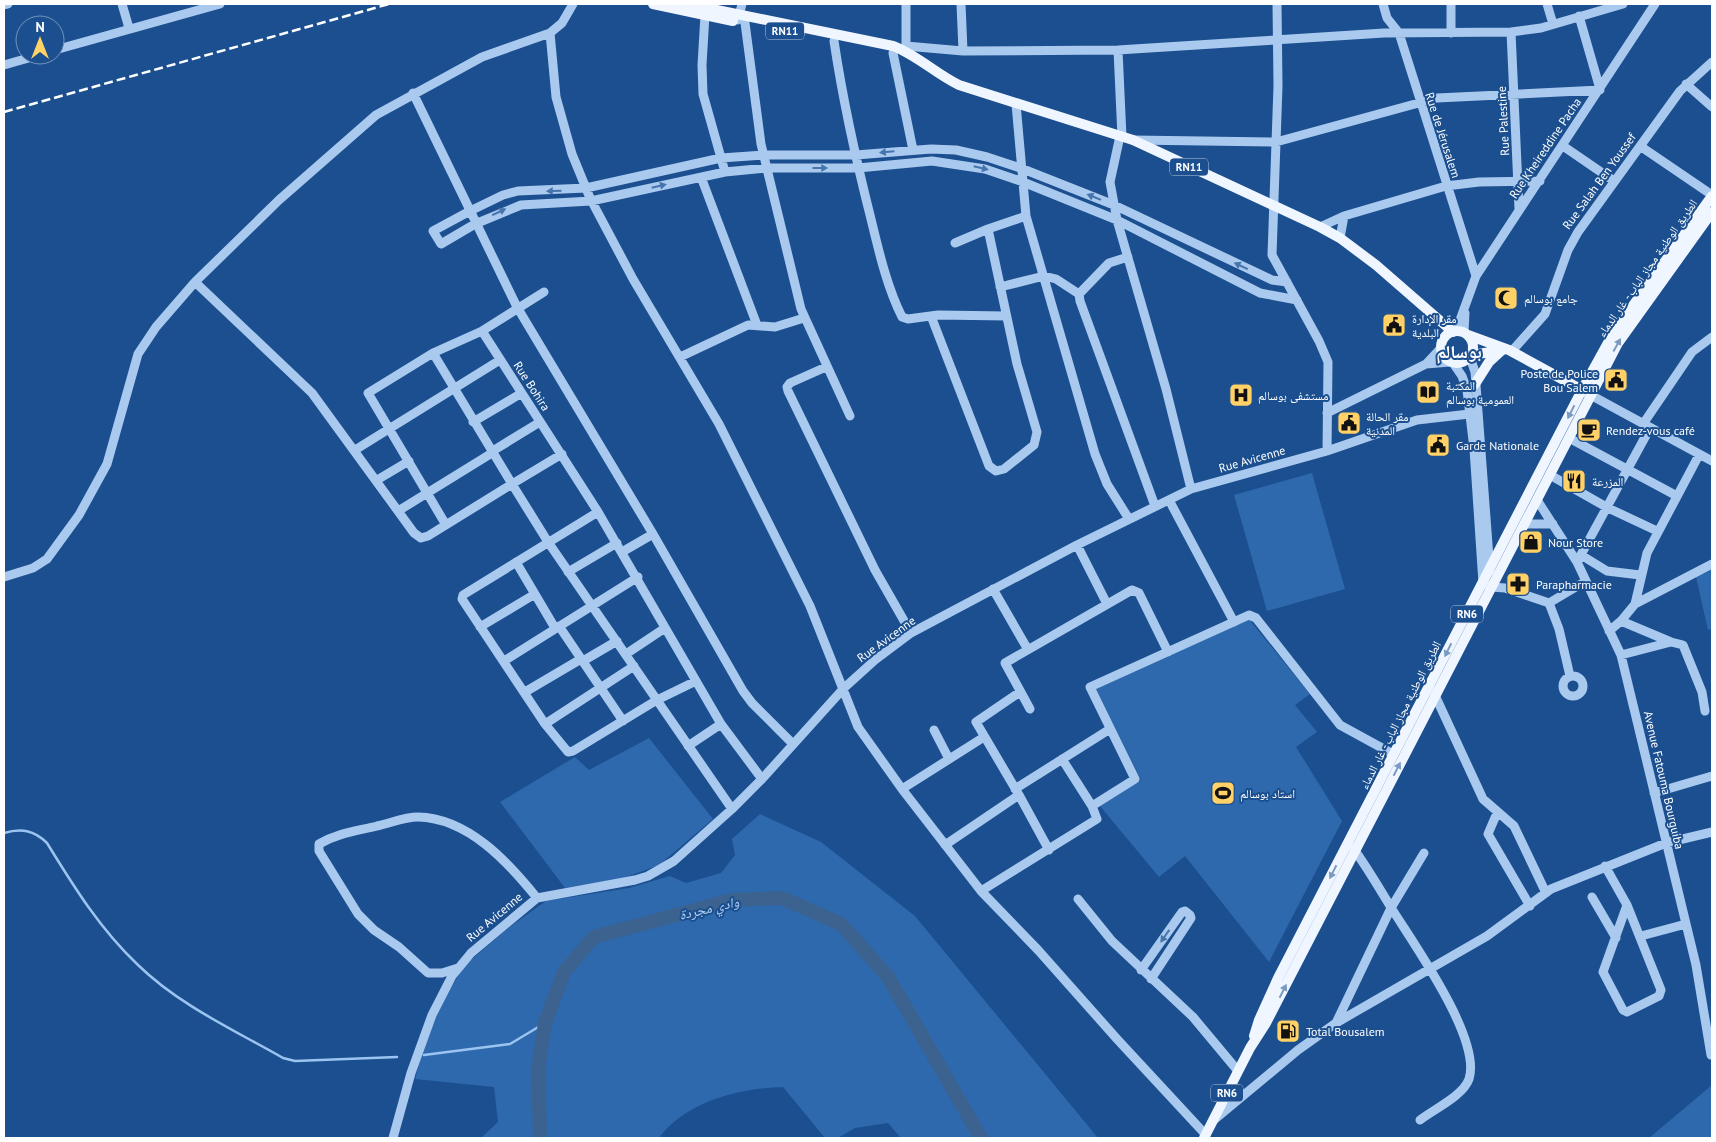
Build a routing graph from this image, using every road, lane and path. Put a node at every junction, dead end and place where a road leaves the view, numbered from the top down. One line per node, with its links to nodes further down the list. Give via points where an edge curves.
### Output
1 (8, 4): 15 (street)
2 (122, 4): 21 (street)
3 (573, 4): 23 (street, via 562,23)
4 (653, 4): 17 (main road, RN11)
5 (688, 4): 19 (main road, RN11)
6 (742, 4): 19 (street)
7 (906, 4): 30 (street)
8 (961, 4): 31 (street)
9 (1277, 4): 26 (street)
10 (1383, 4): 24 (street, Rue de Jérusalem, via 1387,18)
11 (1451, 4): 25 (street)
12 (1547, 4): 20 (street)
13 (1623, 4): 18 (street)
14 (1655, 4): 35 (street, Rue Kheireddine Pacha)
15 (4, 5)
16 (214, 5): 21 (street)
17 (705, 15): 19 (main road, RN11); 48 (street, via 703,94)
18 (1579, 16): 20 (street); 35 (street)
19 (741, 20): 27 (main road, RN11); 30 (main road, RN11, via 893,46); 46 (street)
20 (1553, 24): 22 (street)
21 (129, 28): 28 (street)
22 (1511, 32): 25 (street); 37 (street, Rue Palestine)
23 (550, 33): 36 (street, via 482,57); 59 (street, via 556,97 572,154)
24 (1399, 33): 25 (street); 26 (street); 38 (street, Rue de Jérusalem)
25 (1451, 33)
26 (1277, 40): 29 (street); 42 (street)
27 (834, 41): 32 (main road, RN11); 47 (street)
28 (65, 47)
29 (1118, 50): 31 (street); 41 (street)
30 (906, 51): 31 (street); 32 (main road, RN11); 39 (main road, RN11, via 959,85)
31 (963, 51)
32 (893, 53): 45 (street)
33 (1712, 62): 34 (street, Rue Salah Ben Youssef)
34 (1686, 84): 40 (street); 44 (street, Rue Salah Ben Youssef)
35 (1600, 89): 37 (street); 43 (street, Rue Kheireddine Pacha)
36 (413, 93): 65 (street); 78 (street, via 376,115 331,152)
37 (1514, 93): 38 (street, via 1462,95); 54 (street, Rue Palestine)
38 (1419, 102): 42 (street); 58 (street, Rue de Jérusalem)
39 (1016, 104): 41 (main road, RN11); 51 (street)
40 (1712, 107)
41 (1125, 138): 42 (street); 62 (street, via 1110,182); 63 (main road, RN11)
42 (1276, 142): 63 (street)
43 (1562, 146): 55 (street, Rue Kheireddine Pacha); 56 (street)
44 (1640, 146): 56 (street, Rue Salah Ben Youssef); 60 (street)
45 (914, 150): 47 (street, one-way to 47); 51 (street, via 956,150)
46 (764, 155): 47 (street); 48 (street); 49 (street)
47 (856, 155): 50 (street)
48 (721, 158): 52 (street); 59 (street)
49 (767, 168): 50 (street, one-way to 50); 52 (street); 87 (street)
50 (858, 168): 57 (street, one-way to 57, via 932,161 985,169); 85 (street, via 879,251 902,317 908,320)
51 (1023, 169): 57 (street); 62 (street, one-way to 51)
52 (725, 172): 53 (street)
53 (701, 177): 61 (street, one-way to 53); 88 (street)
54 (1518, 180): 55 (street); 58 (street); 64 (street, Rue Palestine)
55 (1540, 181): 64 (street, Rue Kheireddine Pacha)
56 (1614, 181): 93 (street, Rue Salah Ben Youssef, via 1572,241 1544,314)
57 (1023, 182): 67 (street); 69 (street)
58 (1446, 186): 68 (street); 77 (street, Rue de Jérusalem)
59 (586, 188): 61 (street); 65 (street, one-way to 65, via 518,191)
60 (1712, 196): 103 (main road, الطريق الوطنية مجاز الباب - غار الدماء / RN6, via 1614,332)
61 (591, 201): 70 (street, one-way to 61, via 521,205); 96 (street)
62 (1114, 205): 69 (street); 79 (street, one-way to 62, via 1272,280)
63 (1276, 206): 71 (main road, RN11); 79 (street, via 1272,255)
64 (1519, 209): 77 (street, Rue Kheireddine Pacha)
65 (470, 211): 70 (street); 70 (street, via 433,231 441,244)
66 (1712, 212): 103 (main road, الطريق الوطنية مجاز الباب - غار الدماء / RN6, one-way to 66, via 1627,329)
67 (1026, 216): 72 (street); 76 (street)
68 (1344, 216): 71 (street); 73 (street)
69 (1117, 220): 75 (street); 83 (street, via 1260,293)
70 (475, 224): 84 (street)
71 (1320, 227): 73 (main road, RN11)
72 (988, 229): 74 (street); 80 (street)
73 (1340, 238): 90 (main road, RN11)
74 (955, 243)
75 (1128, 257): 82 (street, via 1109,263); 124 (street)
76 (1044, 276): 80 (street); 82 (street, via 1056,279); 133 (street, via 1095,454 1107,484)
77 (1476, 276): 90 (street, Rue Kheireddine Pacha)
78 (195, 282): 113 (street, via 312,392); 149 (street, via 156,327 138,354 107,464 79,515 47,559 33,568)
79 (1286, 282): 83 (street)
80 (1000, 287): 86 (street)
81 (544, 292): 84 (street)
82 (1079, 294): 129 (street)
83 (1297, 300): 105 (street, via 1320,340 1328,362)
84 (517, 307): 89 (street); 138 (street)
85 (931, 316): 86 (street); 86 (street, via 989,466 996,471 1004,469 1034,445 1037,432)
86 (1006, 316)
87 (804, 318): 88 (street, via 775,327); 100 (street)
88 (757, 325): 96 (street, via 748,325)
89 (482, 331): 94 (street); 97 (street, Rue Bohira)
90 (1457, 333): 92 (main road); 93 (main road); 95 (main road, RN11, via 1473,342)
91 (1712, 337): 110 (street, via 1692,352)
92 (1441, 348): 98 (main road, via 1445,358); 99 (street)
93 (1507, 350): 95 (main road); 101 (main road, via 1489,362); 103 (main road)
94 (433, 353): 102 (street); 111 (street, via 368,393)
95 (1471, 356): 98 (main road, via 1466,361); 101 (street)
96 (680, 357): 180 (street, via 718,424 810,606)
97 (500, 360): 102 (street); 104 (street, Rue Bohira)
98 (1452, 362): 99 (street); 106 (street, via 1465,383)
99 (1426, 364): 105 (street)
100 (826, 367): 107 (street); 166 (street, via 790,383 788,391 876,570)
101 (1476, 384): 106 (street)
102 (453, 388): 108 (street); 111 (street)
103 (1587, 393): 110 (street); 112 (main road, الطريق الوطنية مجاز الباب - غار الدماء / RN6); 147 (main road, الطريق الوطنية مجاز الباب - غار الدماء / RN6, one-way to 147)
104 (520, 394): 108 (street); 109 (street, Rue Bohira)
105 (1327, 413): 114 (street)
106 (1474, 413): 114 (street, Rue Avicenne, via 1417,420); 147 (street); 152 (street)
107 (850, 416)
108 (473, 422): 115 (street)
109 (540, 422): 115 (street); 116 (street, Rue Bohira)
110 (1646, 426): 117 (street); 120 (street)
111 (387, 428): 113 (street); 118 (street)
112 (1569, 438): 120 (street); 121 (main road, الطريق الوطنية مجاز الباب - غار الدماء / RN6)
113 (355, 450): 122 (street)
114 (1327, 451): 124 (street, Rue Avicenne)
115 (491, 453): 123 (street); 125 (street)
116 (562, 454): 123 (street); 132 (street, Rue Bohira)
117 (1699, 455): 119 (street); 126 (street)
118 (409, 461): 122 (street); 125 (street)
119 (1712, 461)
120 (1628, 471): 126 (street); 130 (street)
121 (1550, 475): 128 (main road, الطريق الوطنية مجاز الباب - غار الدماء / RN6); 130 (street)
122 (377, 480): 131 (street)
123 (512, 484): 136 (street); 139 (street)
124 (1191, 489): 127 (street, Rue Avicenne)
125 (427, 492): 131 (street); 136 (street)
126 (1677, 496): 137 (street)
127 (1169, 500): 129 (street, Rue Avicenne); 161 (street)
128 (1537, 500): 134 (main road, الطريق الوطنية مجاز الباب - غار الدماء / RN6); 135 (street, Avenue Fatouma Bourguiba)
129 (1155, 506): 133 (street, Rue Avicenne)
130 (1608, 508): 137 (street); 143 (street)
131 (398, 511): 136 (street, via 419,537 428,536)
132 (598, 512): 139 (street); 140 (street, Rue Bohira)
133 (1129, 519): 141 (street, Rue Avicenne)
134 (1524, 524): 135 (street); 147 (main road, الطريق الوطنية مجاز الباب - غار الدماء / RN6)
135 (1553, 524): 143 (street, Avenue Fatouma Bourguiba)
136 (446, 525)
137 (1657, 531): 148 (street)
138 (653, 534): 142 (street); 193 (street, via 743,691)
139 (548, 542): 144 (street); 146 (street)
140 (617, 543): 142 (street, Rue Bohira); 146 (street)
141 (1077, 545): 154 (street, Rue Avicenne); 157 (street)
142 (622, 552): 150 (street, Rue Bohira)
143 (1579, 559): 148 (street, via 1607,571); 151 (street, Avenue Fatouma Bourguiba)
144 (516, 562): 155 (street); 162 (street, via 462,596)
145 (1712, 564): 158 (street)
146 (568, 572): 159 (street)
147 (1492, 573): 152 (main road, الطريق الوطنية مجاز الباب - غار الدماء / RN6); 153 (street)
148 (1640, 575): 158 (street)
149 (4, 577)
150 (638, 577): 159 (street); 164 (street, Rue Bohira)
151 (1586, 581): 156 (street); 165 (street, Avenue Fatouma Bourguiba)
152 (1487, 585): 153 (street); 178 (main road, الطريق الوطنية مجاز الباب - غار الدماء / RN6, one-way to 178); 183 (main road, الطريق الوطنية مجاز الباب - غار الدماء / RN6)
153 (1505, 588): 156 (street)
154 (993, 589): 166 (street, Rue Avicenne); 169 (street)
155 (535, 594): 162 (street); 163 (street)
156 (1549, 603): 176 (street)
157 (1107, 604): 169 (street); 170 (street, via 1132,590 1137,591)
158 (1635, 604): 160 (street)
159 (592, 606): 163 (street); 167 (street)
160 (1622, 621): 165 (street); 168 (street)
161 (1234, 622): 170 (street); 195 (street, via 1249,615 1256,618 1340,725)
162 (480, 627): 174 (street)
163 (557, 627): 173 (street); 174 (street)
164 (665, 628): 171 (street); 177 (street, Rue Bohira)
165 (1609, 631): 172 (street, Avenue Fatouma Bourguiba)
166 (911, 633): 180 (street, Rue Avicenne)
167 (617, 641): 171 (street); 173 (street)
168 (1671, 642): 172 (street); 186 (street, via 1681,643 1684,647 1702,692)
169 (1027, 648): 182 (street, via 1005,663)
170 (1168, 652): 190 (street, via 1090,687)
171 (626, 654): 175 (street)
172 (1621, 656): 203 (street, Avenue Fatouma Bourguiba)
173 (582, 660): 179 (street); 181 (street)
174 (504, 661): 181 (street)
175 (634, 666): 179 (street); 184 (street)
176 (1570, 676)
177 (696, 681): 184 (street); 189 (street, Rue Bohira)
178 (1430, 686): 183 (street); 195 (main road, الطريق الوطنية مجاز الباب - غار الدماء / RN6)
179 (601, 688): 187 (street); 188 (street)
180 (844, 688): 193 (street, Rue Avicenne); 201 (street, via 858,727)
181 (525, 692): 188 (street)
182 (1020, 692): 185 (street); 192 (street, via 976,720)
183 (1436, 696): 200 (main road, الطريق الوطنية مجاز الباب - غار الدماء / RN6, one-way to 183); 206 (street, via 1483,799)
184 (657, 700): 187 (street); 194 (street)
185 (1030, 709)
186 (1705, 711)
187 (623, 721): 188 (street, via 570,752)
188 (546, 724)
189 (721, 724): 194 (street); 199 (street, Rue Bohira)
190 (1110, 729): 197 (street); 204 (street, via 1134,780)
191 (934, 730): 196 (street)
192 (984, 738): 196 (street); 202 (street)
193 (792, 743): 199 (street, Rue Avicenne)
194 (688, 746): 205 (street)
195 (1393, 754): 200 (main road, الطريق الوطنية مجاز الباب - غار الدماء / RN6)
196 (949, 759): 201 (street)
197 (1062, 759): 202 (street); 204 (street)
198 (1712, 776): 203 (street)
199 (762, 779): 205 (street, Rue Avicenne)
200 (1385, 782): 210 (main road, الطريق الوطنية مجاز الباب - غار الدماء / RN6)
201 (902, 789): 209 (street)
202 (1017, 792): 209 (street); 211 (street)
203 (1654, 793): 208 (street, Avenue Fatouma Bourguiba)
204 (1092, 806): 211 (street, via 1097,819)
205 (732, 809): 217 (street, Rue Avicenne, via 674,861 648,876)
206 (1497, 813): 215 (street, via 1517,830); 220 (street, via 1488,834)
207 (1712, 832): 208 (street)
208 (1666, 843): 213 (street); 222 (street, Avenue Fatouma Bourguiba)
209 (944, 845): 214 (street)
210 (1352, 846): 221 (street); 231 (main road, الطريق الوطنية مجاز الباب - غار الدماء / RN6, via 1259,1020)
211 (1049, 850): 214 (street)
212 (1424, 853): 221 (street)
213 (1605, 866): 215 (street); 219 (street)
214 (981, 891): 234 (street)
215 (1546, 893): 220 (street)
216 (1592, 897): 224 (street)
217 (537, 898): 225 (street, Rue Avicenne, via 471,953); 225 (street, via 501,858 468,832 438,820 410,818 350,831 320,844 319,851 369,926 428,972 442,973)
218 (1078, 899): 227 (street, via 1112,941)
219 (1627, 905): 223 (street); 224 (street)
220 (1530, 906): 226 (street)
221 (1392, 908): 226 (street); 229 (street)
222 (1686, 924): 223 (street); 230 (street, Avenue Fatouma Bourguiba)
223 (1641, 936): 224 (street, via 1661,994 1627,1012 1603,972)
224 (1616, 938)
225 (458, 968): 235 (street, Rue Avicenne, via 420,1044)
226 (1431, 969): 229 (street); 233 (street, via 1461,1027 1470,1073 1463,1088)
227 (1142, 970): 228 (street); 228 (street, one-way to 227, via 1191,918 1185,911)
228 (1151, 979): 231 (street, via 1193,1017)
229 (1336, 1023): 232 (street, via 1298,1050)
230 (1711, 1054)
231 (1238, 1071): 232 (main road, الطريق الوطنية مجاز الباب - غار الدماء / RN6)
232 (1214, 1120): 234 (main road, الطريق الوطنية مجاز الباب - غار الدماء / RN6)
233 (1420, 1120)
234 (1205, 1136)
235 (393, 1138)

